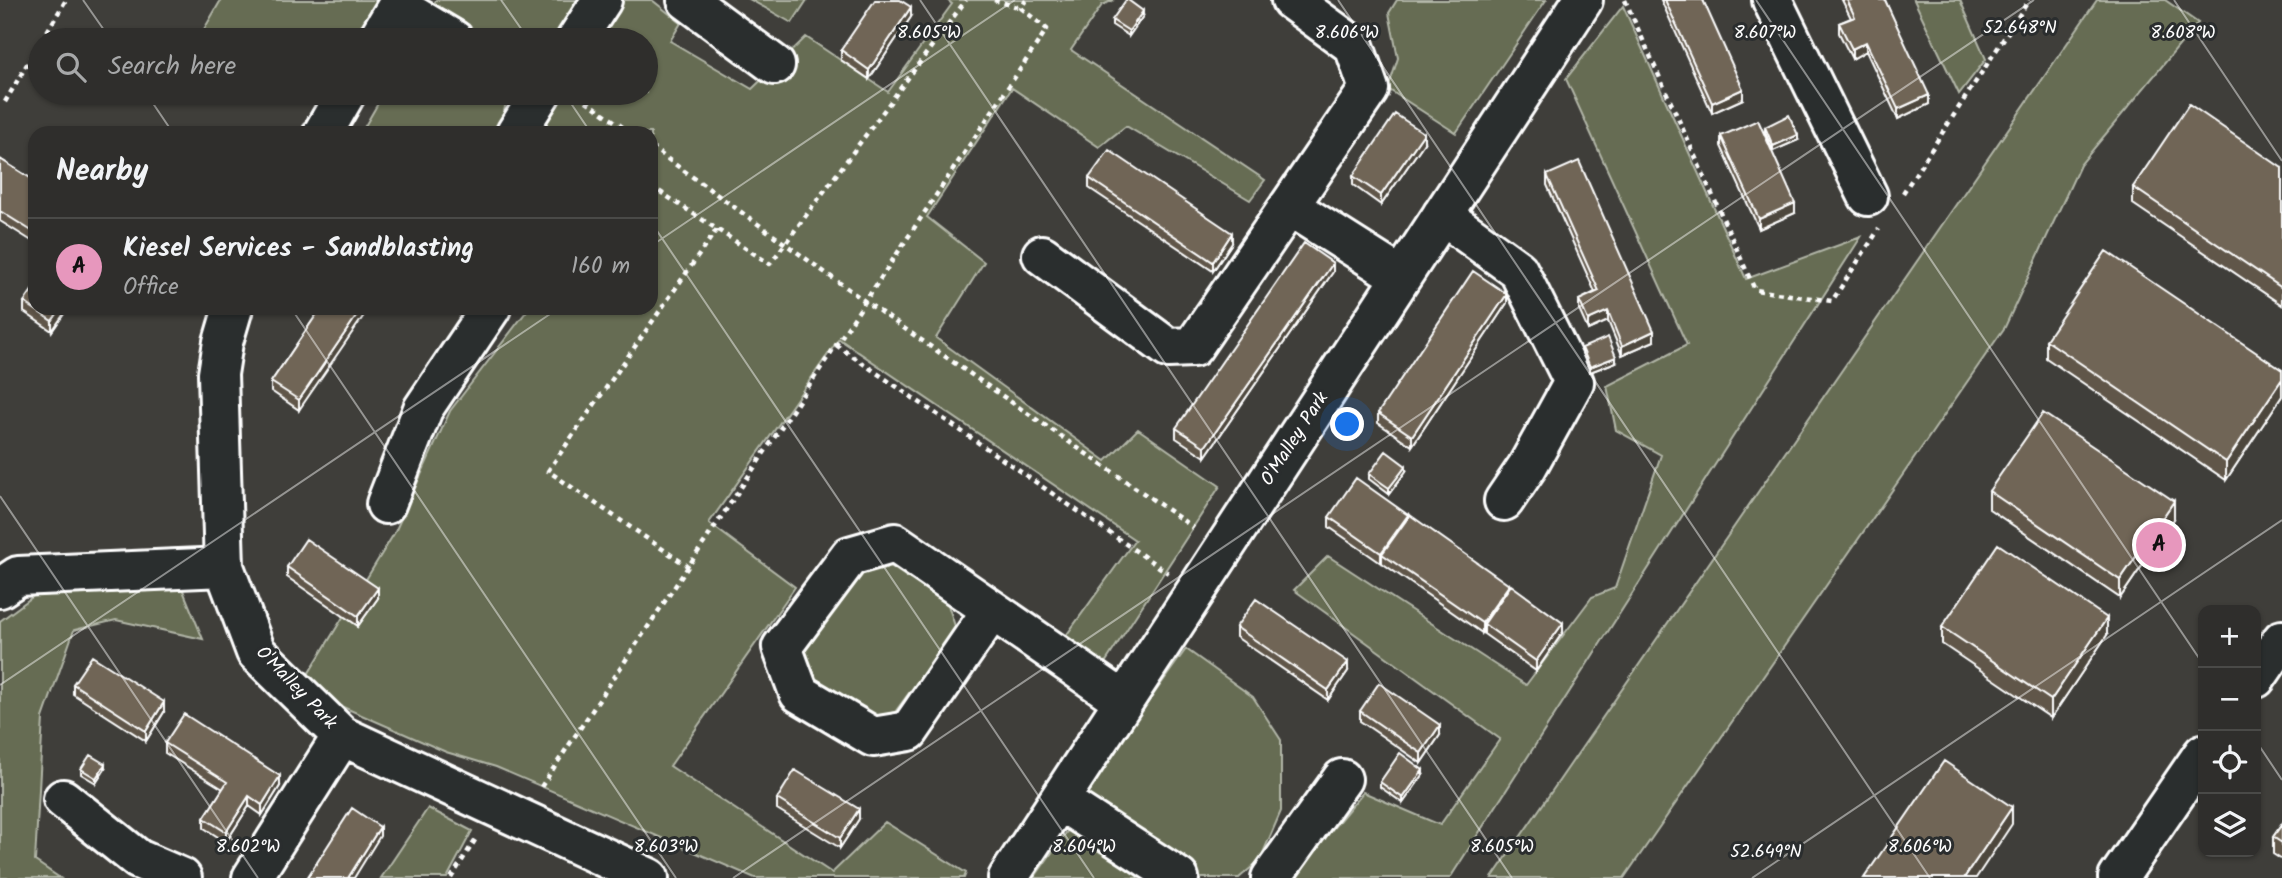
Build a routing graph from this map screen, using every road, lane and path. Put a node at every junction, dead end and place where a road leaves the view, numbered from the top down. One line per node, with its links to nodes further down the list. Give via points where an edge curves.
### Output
1 (66, 0): 12 (path)
2 (602, 0): 15 (street)
3 (687, 0): 17 (street)
4 (965, 0): 31 (path)
5 (994, 0): 11 (path)
6 (1026, 0): 11 (path)
7 (1291, 0): 28 (street, via 1354,46 1369,89)
8 (1583, 0): 29 (street, O'Malley Park)
9 (1772, 0): 27 (street)
10 (399, 3): 13 (street); 14 (street)
11 (1021, 8): 34 (path, via 1047,29)
12 (49, 28)
13 (384, 28)
14 (436, 28)
15 (584, 28)
16 (28, 63): 18 (path)
17 (775, 65)
18 (5, 102)
19 (339, 105): 22 (street)
20 (533, 105): 23 (street)
21 (591, 105): 24 (path)
22 (327, 126)
23 (520, 126)
24 (621, 126)
25 (658, 152): 31 (path)
26 (658, 191): 30 (path)
27 (1868, 196)
28 (1289, 206): 32 (street, via 1193,347 1168,348); 33 (street)
29 (1442, 215): 33 (street, O'Malley Park); 40 (street, via 1518,270 1574,382)
30 (716, 229): 31 (path, via 770,264); 35 (path)
31 (786, 242): 34 (path)
32 (1042, 255)
33 (1402, 277): 42 (street, O'Malley Park)
34 (866, 302): 39 (path); 42 (path)
35 (658, 313)
36 (231, 315): 43 (street, O'Malley Park, via 218,374)
37 (486, 315): 41 (street, via 423,409)
38 (656, 315): 44 (path, via 548,471)
39 (836, 345): 44 (path); 46 (path)
40 (1504, 501)
41 (386, 504)
42 (1223, 548): 46 (street, O'Malley Park)
43 (224, 567): 45 (street, via 18,576); 51 (street, O'Malley Park, via 256,652)
44 (689, 567): 56 (path)
45 (0, 588)
46 (1195, 592): 50 (street, O'Malley Park)
47 (992, 610): 47 (street, via 909,731 873,737 799,693 782,647 850,556 895,543); 50 (street)
48 (2282, 640): 49 (street)
49 (2261, 671)
50 (1124, 701): 55 (street, O'Malley Park)
51 (342, 736): 56 (street, O'Malley Park); 59 (street)
52 (2198, 761): 65 (street)
53 (1342, 779): 64 (street)
54 (63, 799): 58 (street, via 138,859)
55 (1059, 800): 62 (street, O'Malley Park); 63 (street)
56 (508, 813): 57 (street, O'Malley Park); 60 (path)
57 (589, 866): 61 (street, O'Malley Park)
58 (182, 878)
59 (252, 878)
60 (451, 878)
61 (649, 878)
62 (1008, 878)
63 (1180, 878)
64 (1271, 878)
65 (2118, 878)

